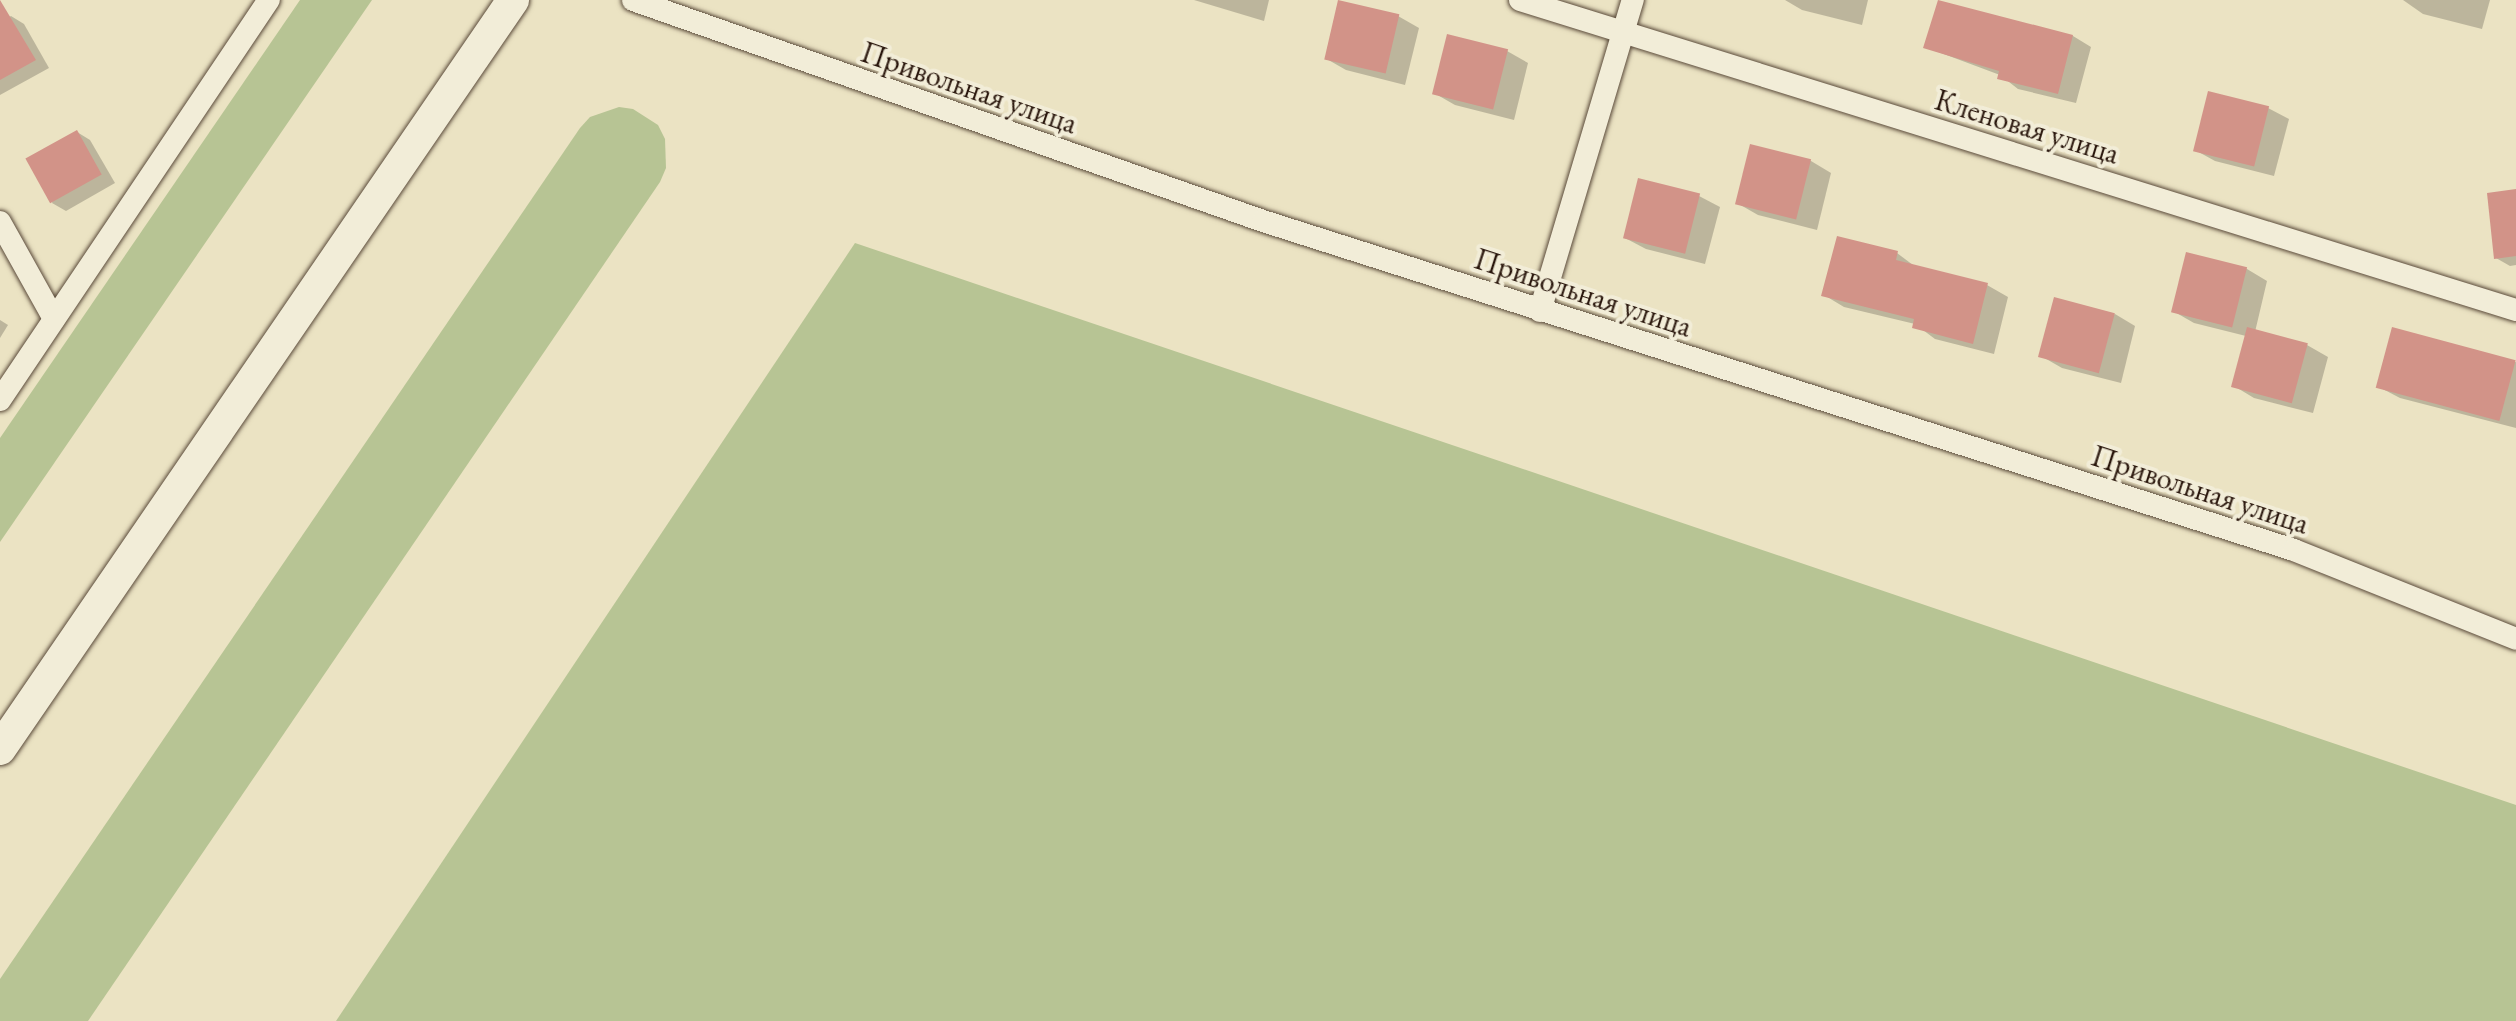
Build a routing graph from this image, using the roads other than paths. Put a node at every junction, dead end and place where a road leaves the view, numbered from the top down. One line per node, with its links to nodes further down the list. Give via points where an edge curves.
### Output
1 (269, 0): 10 (street)
2 (513, 0): 13 (street)
3 (633, 0): 9 (street, Привольная улица, via 1248,216)
4 (1520, 0): 6 (street, Кленовая улица)
5 (1633, 0): 6 (street)
6 (1624, 33): 8 (street, Кленовая улица); 9 (street)
7 (0, 222): 10 (street)
8 (2516, 310)
9 (1540, 311): 12 (street, Привольная улица, via 2294,550)
10 (54, 319): 11 (street)
11 (0, 400)
12 (2516, 639)
13 (0, 749)

